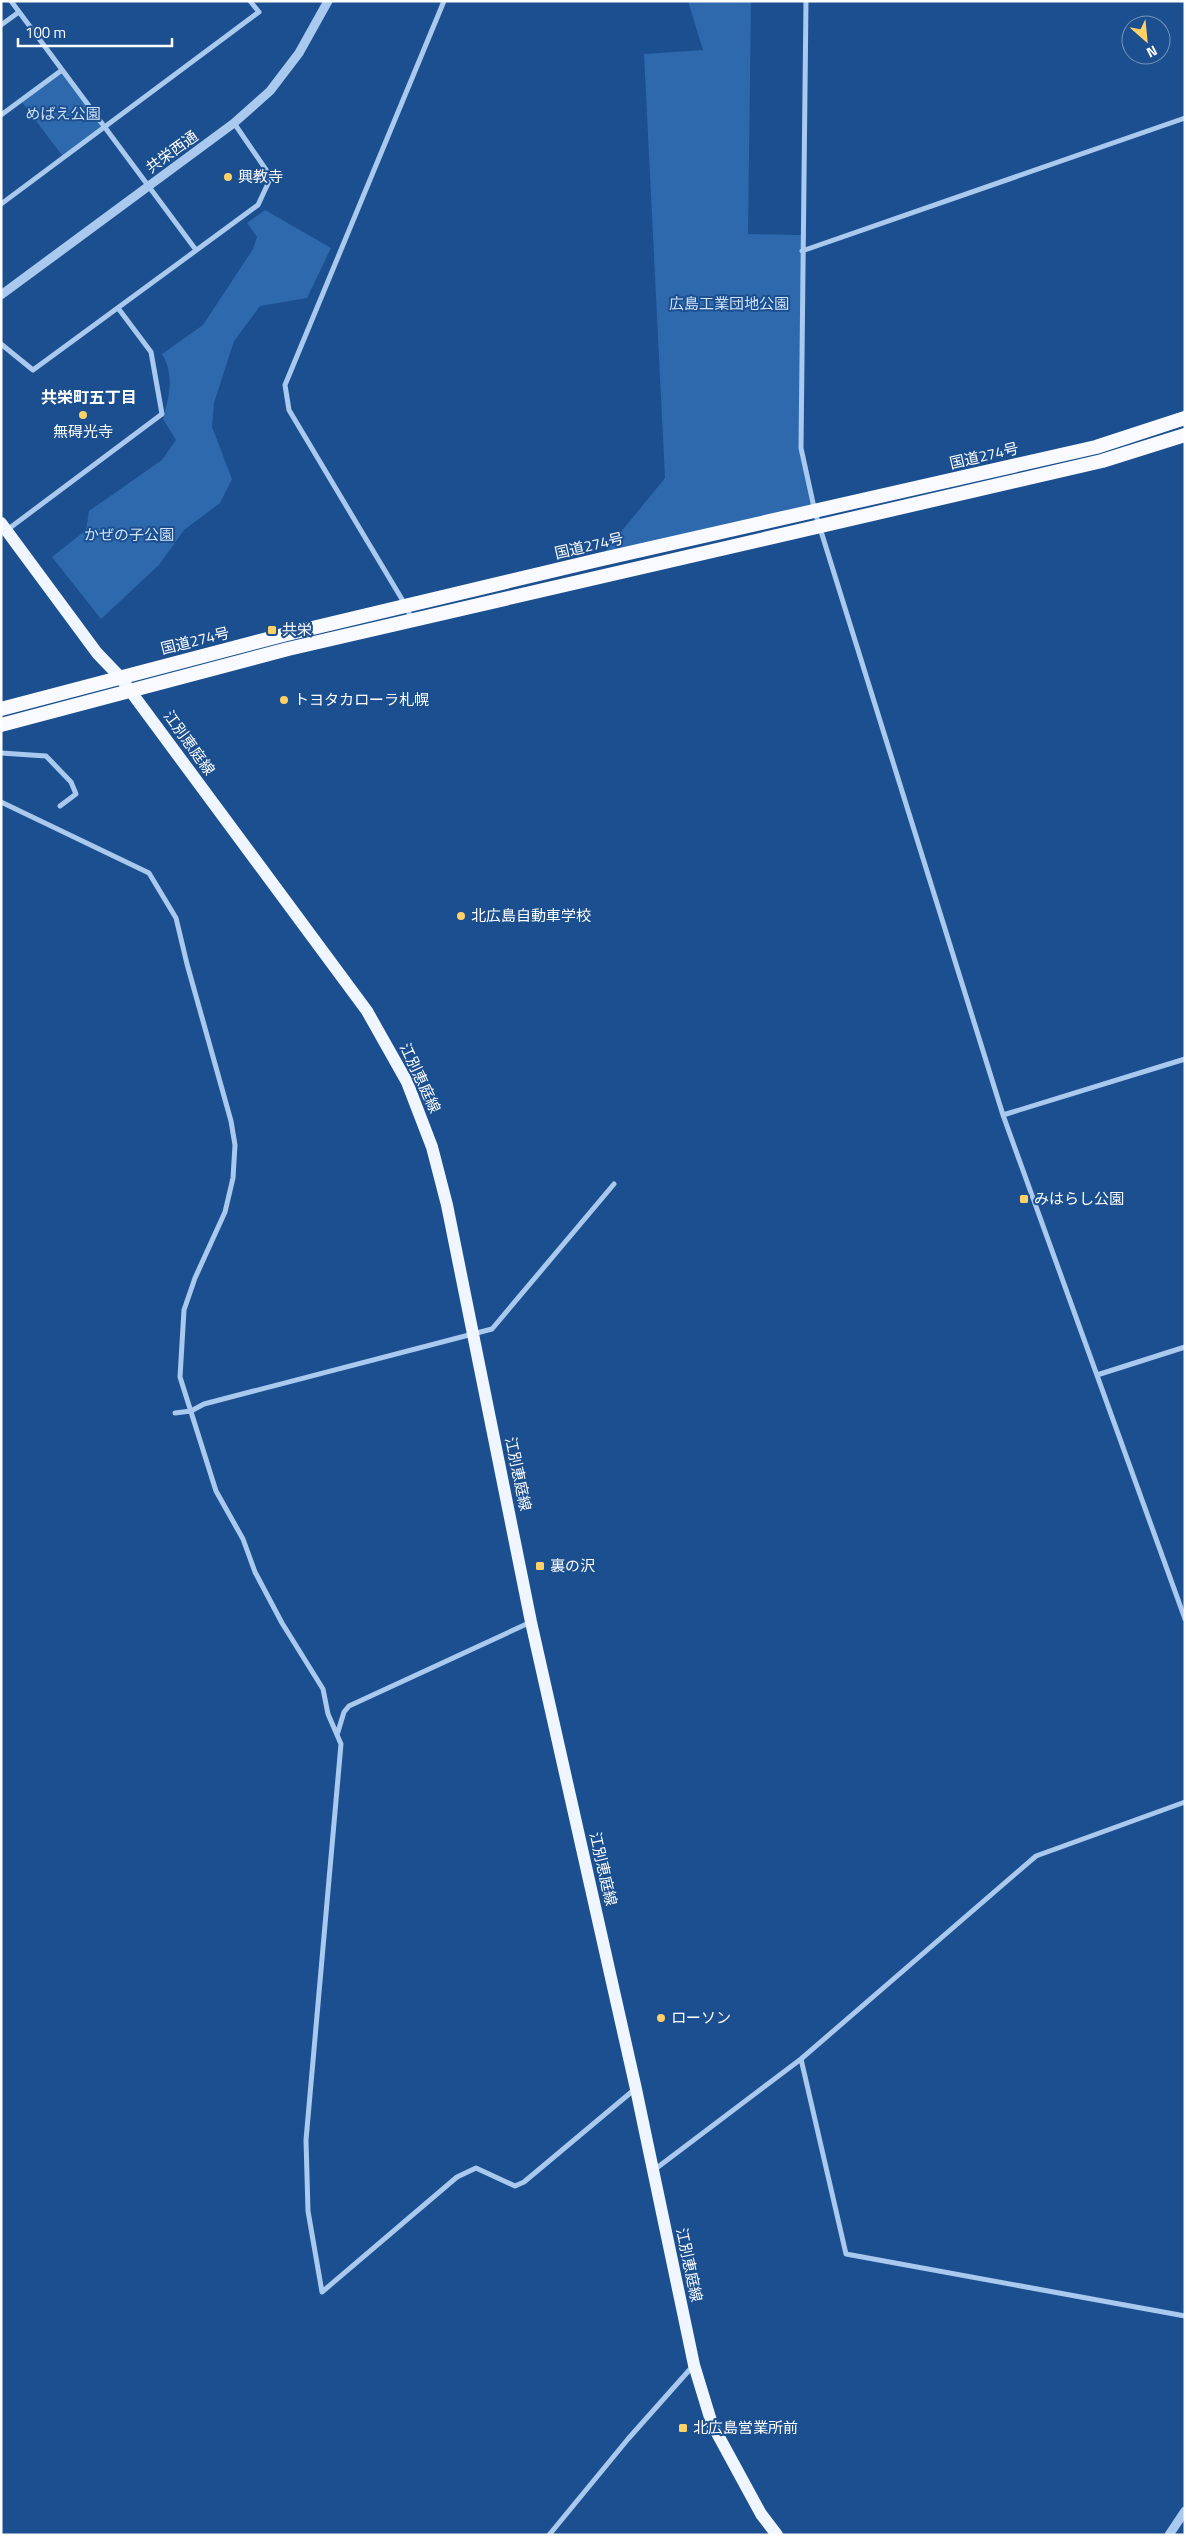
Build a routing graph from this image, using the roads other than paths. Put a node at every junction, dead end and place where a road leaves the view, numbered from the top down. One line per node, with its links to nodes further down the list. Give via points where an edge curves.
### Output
1 (11, 1): 6 (street)
2 (250, 1): 12 (street, via 259,12)
3 (328, 1): 11 (street, 共栄西通, via 299,53 270,91)
4 (444, 1): 25 (street, via 285,385 289,410)
5 (806, 1): 16 (street)
6 (19, 12): 7 (street); 8 (street)
7 (1, 25)
8 (62, 70): 9 (street); 12 (street)
9 (1, 115)
10 (1185, 118): 16 (street)
11 (234, 123): 13 (street, 共栄西通); 15 (street, via 271,177 258,205)
12 (105, 128): 13 (street); 14 (street)
13 (149, 186): 15 (street); 17 (street, 共栄西通)
14 (1, 204)
15 (196, 250): 18 (street)
16 (802, 251): 22 (street, via 801,448)
17 (1, 295)
18 (118, 308): 19 (street, via 33,370); 24 (street, via 151,352 162,414)
19 (1, 344)
20 (1185, 418): 22 (highway, 国道274号, via 1096,448)
21 (1185, 435): 23 (highway, via 1102,462)
22 (815, 512): 23 (street); 25 (highway, 国道274号)
23 (819, 526): 26 (highway); 35 (street)
24 (4, 527): 27 (main road, 江別恵庭線, via 97,653)
25 (406, 606): 26 (street); 27 (highway, 国道274号)
26 (412, 621): 28 (highway)
27 (120, 677): 28 (main road, 江別恵庭線); 29 (highway, 国道274号)
28 (131, 692): 30 (highway); 37 (main road, 江別恵庭線, via 367,1011 407,1082 432,1147)
29 (1, 709)
30 (1, 725)
31 (1, 753): 33 (street, via 46,756 71,782 76,794)
32 (1, 802): 40 (street, via 149,873 176,918 235,1145 233,1178 225,1212 184,1310 180,1377)
33 (60, 806)
34 (1185, 1059): 35 (street)
35 (1003, 1115): 39 (street)
36 (614, 1184): 37 (street, via 492,1329)
37 (472, 1336): 40 (street, via 204,1404); 43 (main road, 江別恵庭線)
38 (1185, 1347): 39 (street)
39 (1097, 1374): 42 (street)
40 (191, 1411): 41 (street); 44 (street, via 216,1491 243,1539 255,1572 282,1623 323,1689)
41 (175, 1413)
42 (1185, 1619)
43 (531, 1622): 44 (street, via 349,1706); 47 (main road, 江別恵庭線)
44 (337, 1735): 47 (street, via 341,1744 306,2140 308,2211 322,2292 457,2177 476,2168 515,2186 524,2182)
45 (1185, 1802): 46 (street, via 1036,1856)
46 (801, 2059): 48 (street); 49 (street, via 846,2254)
47 (636, 2089): 48 (main road, 江別恵庭線)
48 (652, 2171): 50 (main road, 江別恵庭線)
49 (1185, 2316)
50 (694, 2365): 52 (street); 53 (main road, 江別恵庭線, via 712,2424 761,2514)
51 (1185, 2511): 54 (street)
52 (549, 2535)
53 (777, 2535)
54 (1169, 2535)

